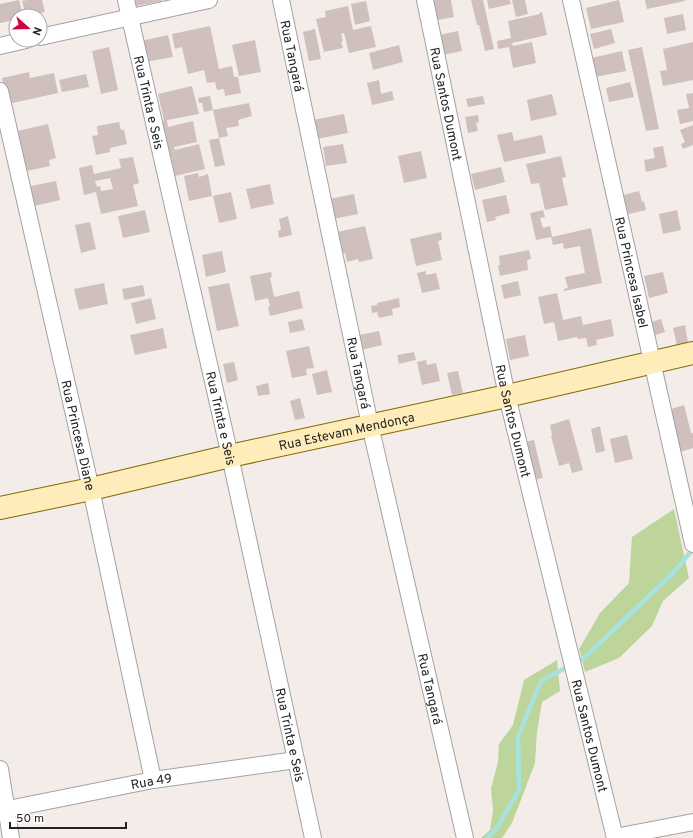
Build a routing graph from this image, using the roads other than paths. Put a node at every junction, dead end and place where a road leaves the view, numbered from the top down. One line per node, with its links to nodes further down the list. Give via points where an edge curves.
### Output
1 (126, 0): 6 (street, Rua Trinta e Seis)
2 (209, 0): 6 (street)
3 (281, 0): 12 (street, Rua Tangará)
4 (425, 0): 11 (street, Rua Santos Dumont)
5 (571, 0): 10 (street, Rua Princesa Isabel)
6 (130, 18): 7 (street); 13 (street, Rua Trinta e Seis)
7 (48, 35)
8 (0, 91): 14 (street, Rua Princesa Diane)
9 (693, 353): 10 (street, Rua Estevam Mendonça)
10 (652, 362): 11 (street, Rua Estevam Mendonça); 16 (street, Rua Princesa Isabel)
11 (507, 396): 12 (street, Rua Estevam Mendonça); 25 (street, Rua Santos Dumont)
12 (370, 425): 13 (street, Rua Estevam Mendonça); 24 (street, Rua Tangará)
13 (230, 456): 14 (street, Rua Estevam Mendonça); 17 (street, Rua Trinta e Seis)
14 (91, 489): 15 (street, Rua Estevam Mendonça); 19 (street, Rua Princesa Diane)
15 (0, 508)
16 (692, 540)
17 (296, 760): 19 (street, Rua 49); 23 (street, Rua Trinta e Seis)
18 (0, 769): 20 (street)
19 (153, 780): 20 (street, Rua 49)
20 (8, 809): 22 (street)
21 (693, 822): 25 (street)
22 (11, 838)
23 (313, 838)
24 (465, 838)
25 (615, 838)

